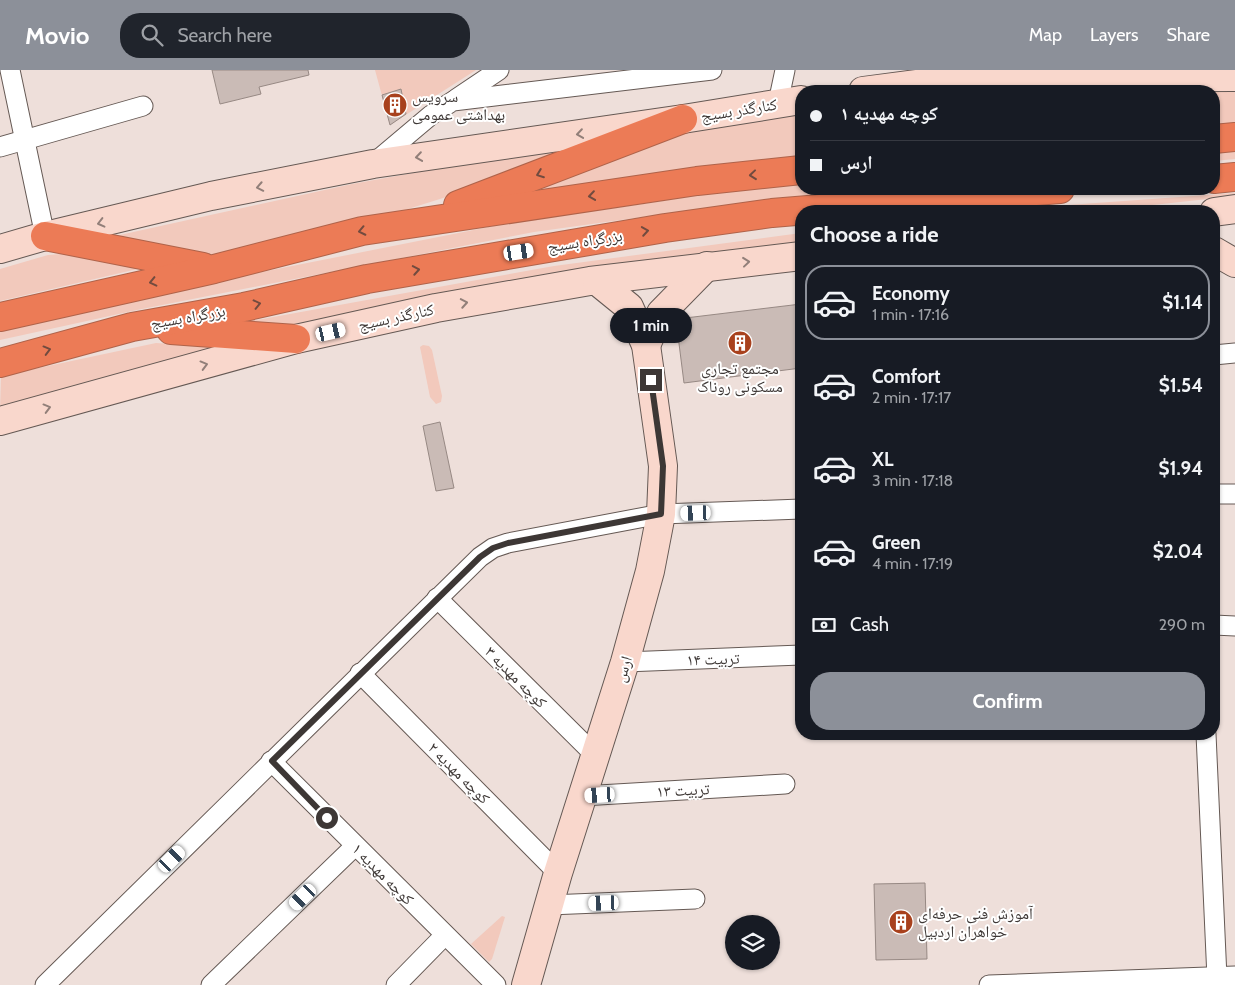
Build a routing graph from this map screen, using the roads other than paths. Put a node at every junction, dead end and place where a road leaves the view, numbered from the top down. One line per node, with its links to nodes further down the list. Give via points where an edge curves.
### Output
1 (498, 70): 8 (street)
2 (712, 70): 8 (street)
3 (785, 70): 9 (street)
4 (11, 73): 14 (street)
5 (961, 74): 6 (main road); 7 (main road)
6 (1235, 77)
7 (898, 85)
8 (453, 101): 16 (street, via 431,115)
9 (790, 101): 11 (main road, کنارگذر بسیج)
10 (143, 106): 14 (street)
11 (683, 119): 16 (main road, کنارگذر بسیج, one-way to 16); 27 (highway, one-way to 27)
12 (1235, 138): 13 (highway)
13 (1220, 139)
14 (24, 140): 15 (street); 28 (street)
15 (0, 147)
16 (374, 164): 28 (main road, کنارگذر بسیج, one-way to 28, via 211,196)
17 (795, 171): 27 (highway, one-way to 27, via 698,181)
18 (1235, 177): 19 (highway)
19 (1220, 178)
20 (988, 195): 21 (highway, بزرگراه بسیج)
21 (868, 205)
22 (1235, 209): 24 (main road)
23 (795, 211): 25 (highway, بزرگراه بسیج)
24 (1220, 211)
25 (772, 213): 26 (highway); 37 (highway, بزرگراه بسیج, one-way to 25, via 452,263)
26 (795, 216)
27 (409, 224): 34 (highway, one-way to 34, via 362,231)
28 (45, 236): 29 (main road, کنارگذر بسیج); 34 (highway)
29 (0, 249)
30 (1220, 254): 32 (main road)
31 (795, 257): 33 (main road, کنارگذر بسیج, one-way to 31)
32 (1235, 263)
33 (707, 266): 35 (main road, کنارگذر بسیج); 39 (main road, via 661,313)
34 (214, 269): 36 (highway, one-way to 36)
35 (597, 281): 38 (main road, کنارگذر بسیج, one-way to 35, via 436,308); 39 (main road, ارس, via 629,307)
36 (0, 317)
37 (132, 327): 38 (highway); 42 (highway, بزرگراه بسیج, one-way to 37)
38 (296, 339): 43 (main road, کنارگذر بسیج, one-way to 38)
39 (646, 345): 47 (main road, ارس, via 663,466)
40 (1235, 353): 41 (street)
41 (1220, 354)
42 (0, 363)
43 (0, 421)
44 (1220, 494): 45 (street)
45 (1235, 494)
46 (795, 509): 47 (street)
47 (661, 514): 48 (street, via 493,548); 52 (main road, ارس)
48 (437, 598): 53 (street); 55 (street, کوچه مهدیه ۳)
49 (1220, 625): 50 (street)
50 (1235, 626)
51 (795, 656): 52 (street, تربیت ۱۴)
52 (626, 662): 55 (main road, ارس)
53 (360, 673): 56 (street); 60 (street, کوچه مهدیه ۲)
54 (1206, 740): 64 (street)
55 (595, 755): 58 (main road, ارس)
56 (272, 761): 59 (street, کوچه مهدیه ۱); 67 (street)
57 (785, 784): 58 (street, تربیت ۱۳)
58 (582, 796): 60 (main road, ارس)
59 (355, 846): 63 (street, کوچه مهدیه ۱); 68 (street)
60 (558, 874): 62 (main road, ارس)
61 (695, 900): 62 (street)
62 (549, 905): 71 (main road, ارس)
63 (445, 935): 65 (street, کوچه مهدیه ۱); 69 (street)
64 (1226, 977): 66 (street)
65 (481, 978): 70 (street, کوچه مهدیه ۱)
66 (1038, 984): 72 (street)
67 (45, 985)
68 (211, 985)
69 (396, 985)
70 (496, 985)
71 (526, 985)
72 (989, 985)

